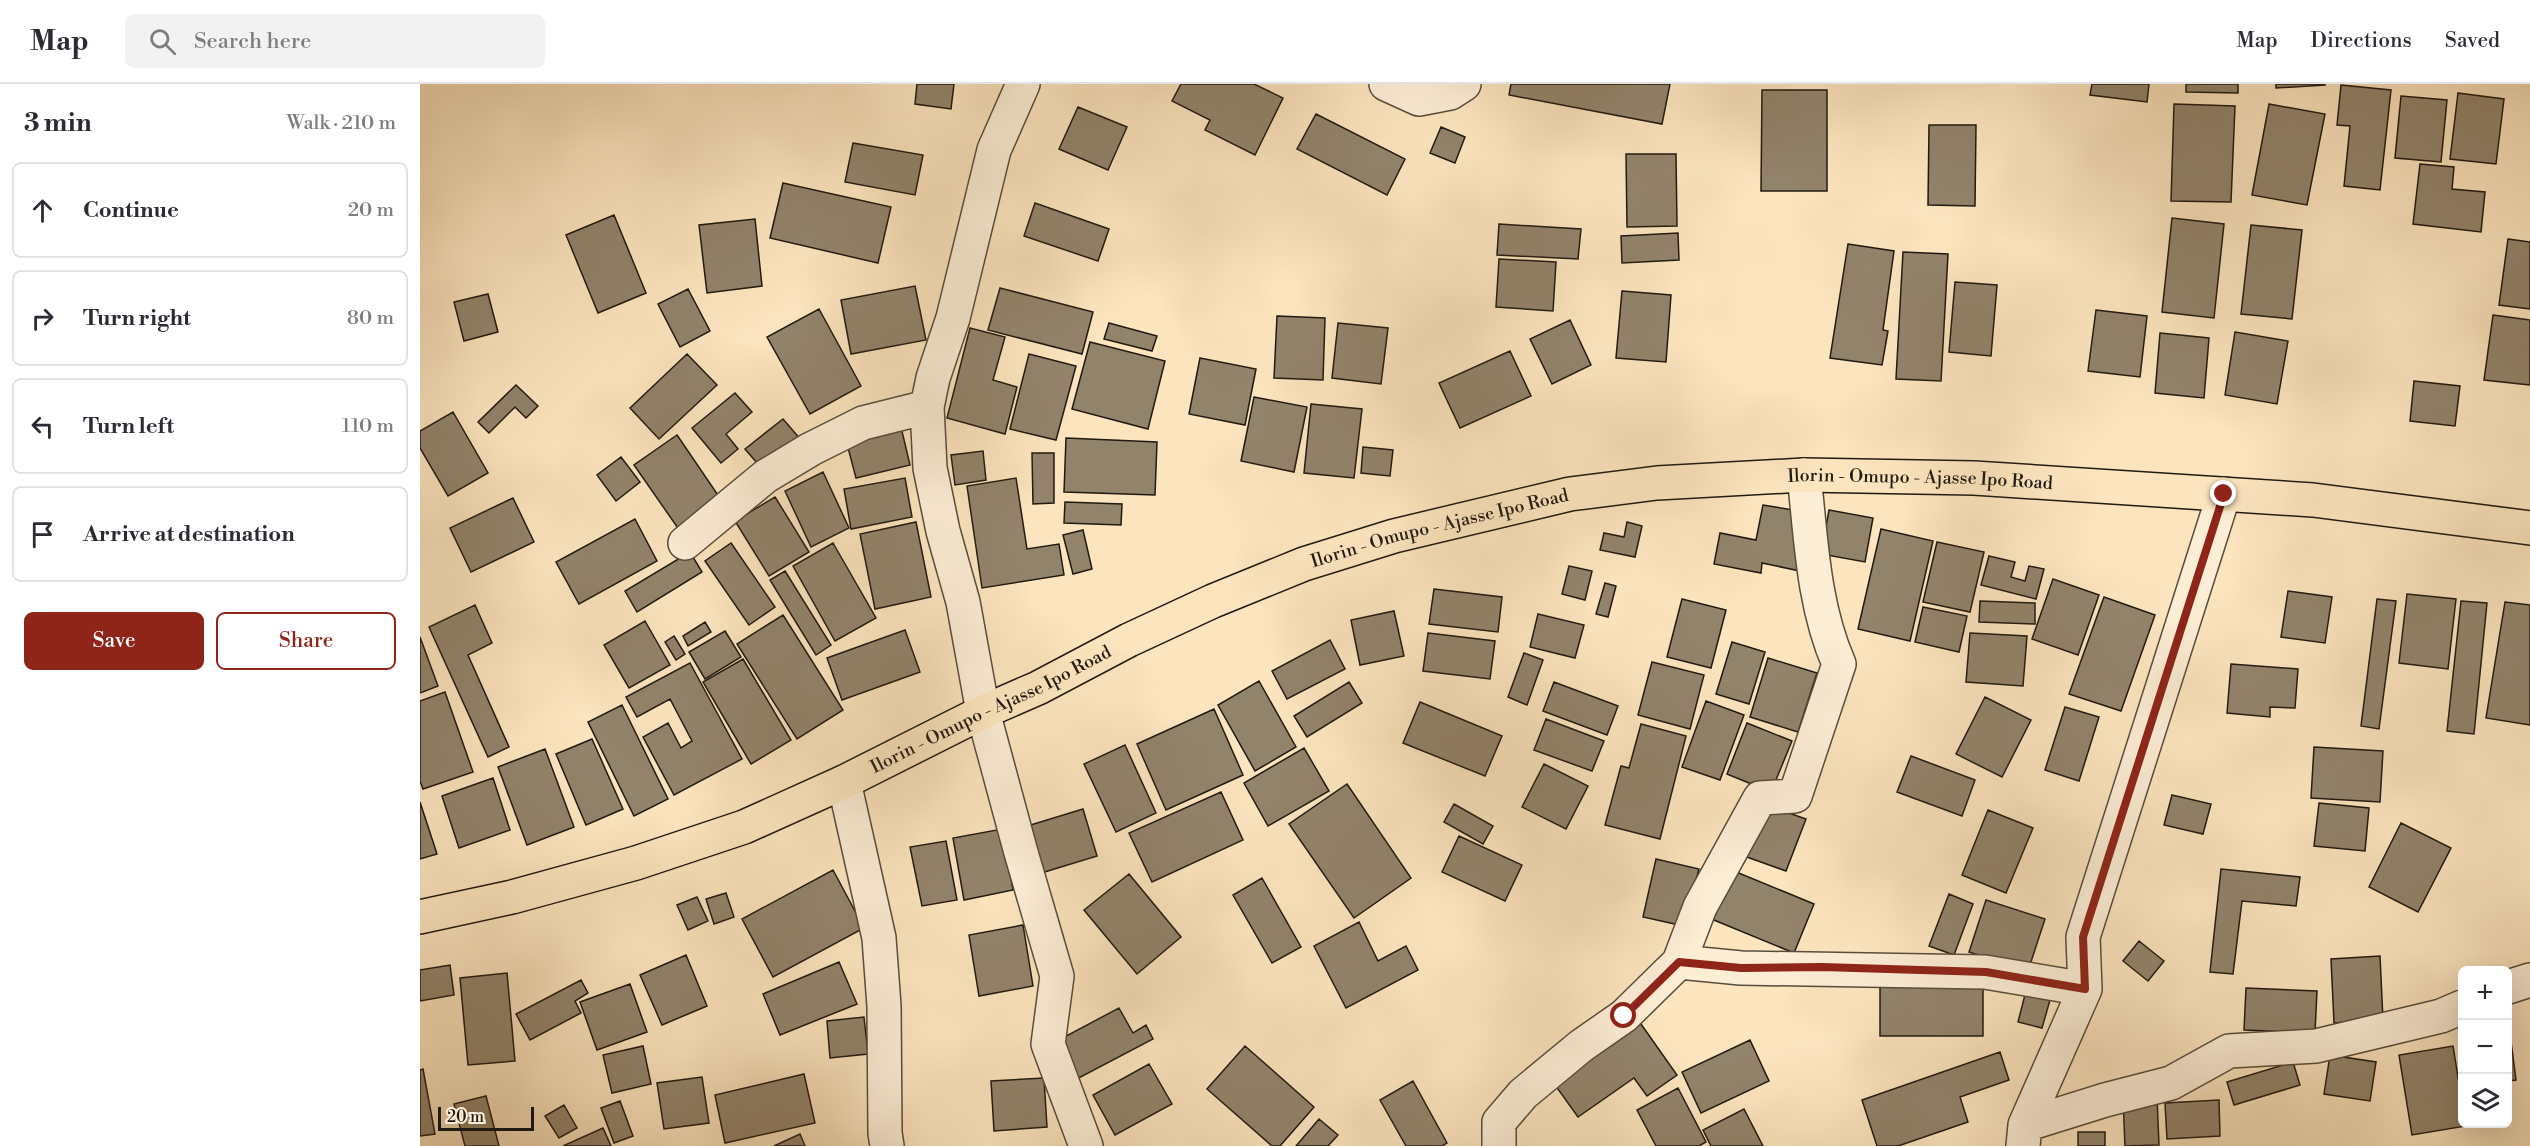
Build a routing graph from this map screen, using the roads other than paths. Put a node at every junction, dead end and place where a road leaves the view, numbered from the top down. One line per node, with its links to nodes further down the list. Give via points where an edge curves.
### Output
1 (1023, 84): 4 (street, via 994,150)
2 (1386, 84): 3 (street, via 1419,99 1450,93)
3 (1464, 84)
4 (927, 407): 8 (street, via 863,423 811,449 766,476); 9 (street, via 930,468 963,602)
5 (1804, 475): 6 (highway, Ilorin - Omupo - Ajasse Ipo Road, via 1974,478); 9 (highway, Ilorin - Omupo - Ajasse Ipo Road, via 1657,483 1570,494 1394,536 1304,564 1213,600); 12 (street, via 1817,588 1828,639 1839,664 1795,796 1760,798 1700,907)
6 (2224, 494): 7 (highway, Ilorin - Omupo - Ajasse Ipo Road, via 2313,500); 15 (street, via 2083,937)
7 (2530, 528)
8 (685, 543)
9 (983, 712): 10 (highway, Ilorin - Omupo - Ajasse Ipo Road); 19 (street, via 1057,976 1048,1044)
10 (844, 782): 11 (highway, Ilorin - Omupo - Ajasse Ipo Road, via 744,827 636,863); 18 (street, via 879,938)
11 (420, 917)
12 (1679, 962): 15 (street, via 1741,968 1986,972); 20 (street, via 1624,1016 1523,1094 1499,1122)
13 (2530, 981): 14 (street)
14 (2512, 986)
15 (2085, 989): 17 (street)
16 (2458, 1009): 17 (street, via 2316,1046 2229,1050 2171,1083 2105,1100)
17 (2024, 1136)
18 (887, 1146)
19 (1086, 1146)
20 (1499, 1146)

